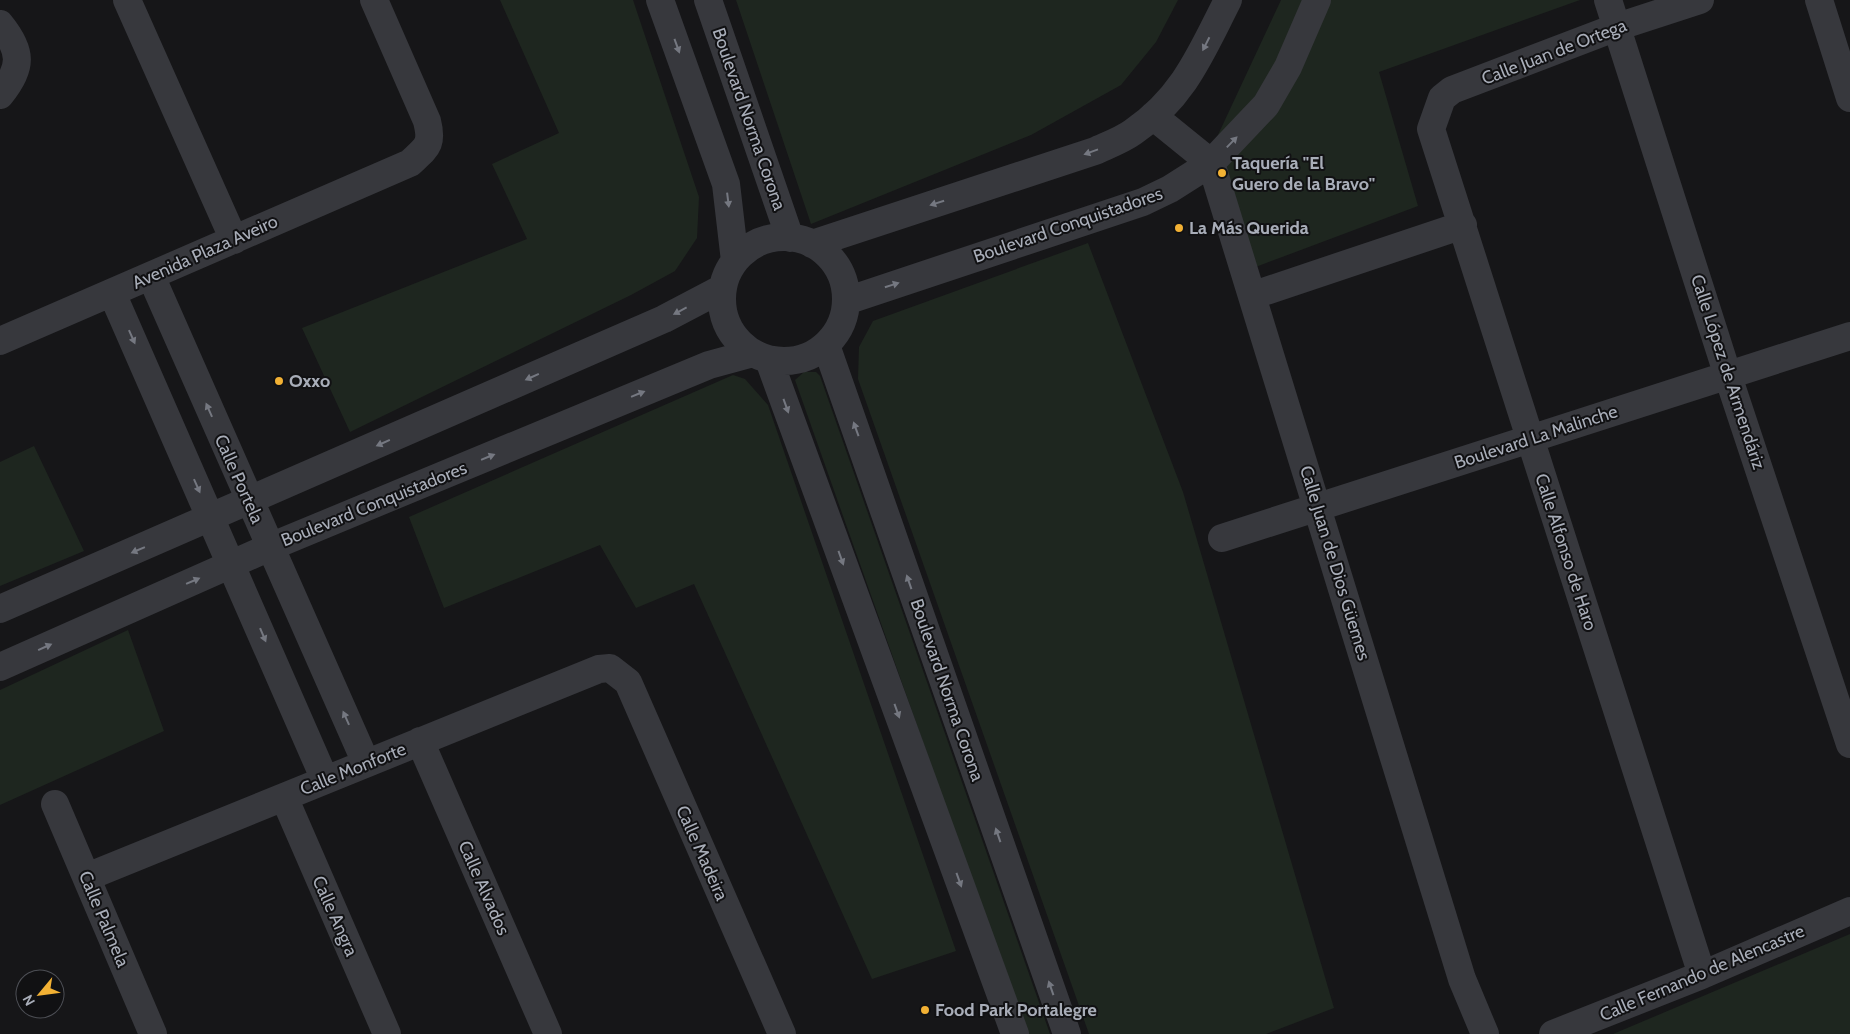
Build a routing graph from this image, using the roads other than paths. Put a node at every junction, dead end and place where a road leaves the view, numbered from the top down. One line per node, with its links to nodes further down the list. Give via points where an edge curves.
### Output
1 (127, 0): 18 (street)
2 (374, 0): 18 (street, Avenida Plaza Aveiro, via 426,121 430,136 428,146 410,163)
3 (660, 0): 20 (street, one-way to 20, via 726,184)
4 (708, 0): 19 (street, Boulevard Norma Corona)
5 (1228, 0): 14 (street, one-way to 14, via 1185,82 1164,108)
6 (1317, 0): 16 (street, Boulevard Conquistadores, one-way to 6, via 1266,105 1288,67)
7 (1608, 0): 11 (street, Calle López de Armendáriz)
8 (1700, 0): 11 (street, Calle Juan de Ortega)
9 (1819, 0): 13 (street)
10 (0, 24): 12 (street, via 16,47 17,62 10,82)
11 (1617, 28): 15 (street, Calle Juan de Ortega, via 1452,90 1442,98); 30 (street, Calle López de Armendáriz)
12 (0, 95)
13 (1850, 98)
14 (1153, 116): 16 (street); 19 (street, one-way to 19, via 1132,133 1095,151)
15 (1431, 128): 17 (street, Calle Alfonso de Haro)
16 (1211, 163): 24 (street, Calle Juan de Dios Güemes); 25 (street, Boulevard Conquistadores, one-way to 16, via 1143,202)
17 (1462, 226): 24 (street); 31 (street, Calle Alfonso de Haro)
18 (234, 240): 21 (street, Avenida Plaza Aveiro)
19 (801, 241): 20 (street, via 759,242); 25 (street, via 826,254 837,267 844,283)
20 (735, 261): 22 (street)
21 (150, 276): 23 (street, Avenida Plaza Aveiro); 32 (street, Calle Portela, one-way to 21)
22 (723, 288): 29 (street, via 722,307 728,325 738,341); 32 (street, one-way to 32, via 664,319)
23 (112, 293): 27 (street, Avenida Plaza Aveiro); 34 (street, one-way to 34)
24 (1254, 295): 33 (street, Calle Juan de Dios Güemes)
25 (846, 300): 28 (street, via 844,317)
26 (1850, 336): 30 (street, Boulevard La Malinche)
27 (0, 341)
28 (826, 345): 29 (street, via 809,356 789,362); 55 (street, Boulevard Norma Corona, one-way to 28)
29 (761, 356): 36 (street, Boulevard Conquistadores, one-way to 29, via 709,365); 54 (street, one-way to 54)
30 (1728, 376): 31 (street, Boulevard La Malinche); 42 (street, Calle López de Armendáriz)
31 (1530, 439): 33 (street, Boulevard La Malinche); 49 (street, Calle Alfonso de Haro)
32 (249, 502): 34 (street); 36 (street, Calle Portela)
33 (1318, 507): 35 (street, Boulevard La Malinche); 56 (street, Calle Juan de Dios Güemes, via 1462,979)
34 (212, 518): 37 (street); 38 (street, one-way to 38)
35 (1222, 538)
36 (270, 547): 37 (street, Boulevard Conquistadores); 43 (street, Calle Portela, one-way to 36)
37 (232, 564): 39 (street, Boulevard Conquistadores, one-way to 37); 44 (street, one-way to 44)
38 (0, 609)
39 (0, 667)
40 (619, 674): 41 (street, Calle Monforte, via 610,668 599,668); 53 (street, Calle Madeira, via 628,682)
41 (420, 742): 43 (street, Calle Monforte); 52 (street, Calle Alvados)
42 (1850, 744)
43 (366, 763): 44 (street, Calle Monforte)
44 (325, 780): 45 (street, Calle Monforte)
45 (284, 797): 47 (street, Calle Monforte); 51 (street, Calle Angra)
46 (55, 804): 47 (street, Calle Palmela)
47 (87, 877): 50 (street, Calle Palmela)
48 (1850, 911): 49 (street, Calle Fernando de Alencastre)
49 (1702, 975): 57 (street, Calle Fernando de Alencastre)
50 (153, 1034)
51 (387, 1034)
52 (548, 1034)
53 (782, 1034)
54 (1015, 1034)
55 (1067, 1034)
56 (1485, 1034)
57 (1554, 1034)

